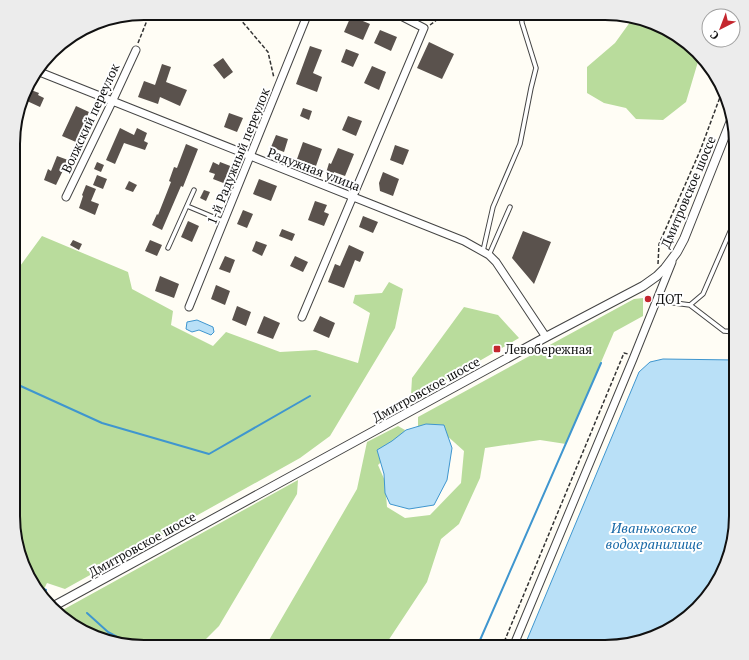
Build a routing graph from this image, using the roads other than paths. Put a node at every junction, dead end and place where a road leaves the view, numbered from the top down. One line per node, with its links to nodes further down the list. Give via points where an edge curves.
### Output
1 (305, 20): 8 (street, 1-й Радужный переулок)
2 (409, 20): 11 (street, via 424,28)
3 (522, 20): 17 (lane, via 536,68 520,144 493,207)
4 (136, 50): 6 (street, Волжский переулок)
5 (42, 73): 6 (street, Радужная улица)
6 (112, 102): 8 (street, Радужная улица); 10 (street, Волжский переулок)
7 (728, 128): 18 (street, Дмитровское шоссе, via 684,239)
8 (250, 157): 11 (street, Радужная улица); 14 (street, 1-й Радужный переулок)
9 (194, 190): 12 (lane)
10 (66, 197)
11 (354, 197): 17 (street, Радужная улица, via 464,241); 22 (street)
12 (187, 206): 14 (lane); 16 (lane)
13 (510, 207): 17 (lane)
14 (223, 221): 21 (street, 1-й Радужный переулок)
15 (729, 234): 20 (lane, via 703,294)
16 (168, 248)
17 (486, 253): 24 (street, Радужная улица, via 496,262)
18 (673, 260): 19 (street); 24 (street, Дмитровское шоссе, via 643,286)
19 (658, 297): 20 (lane, via 667,302); 26 (street)
20 (690, 305): 23 (lane, via 724,331)
21 (189, 307)
22 (302, 317)
23 (729, 331)
24 (546, 337): 25 (street, Дмитровское шоссе)
25 (57, 604)
26 (517, 640)

